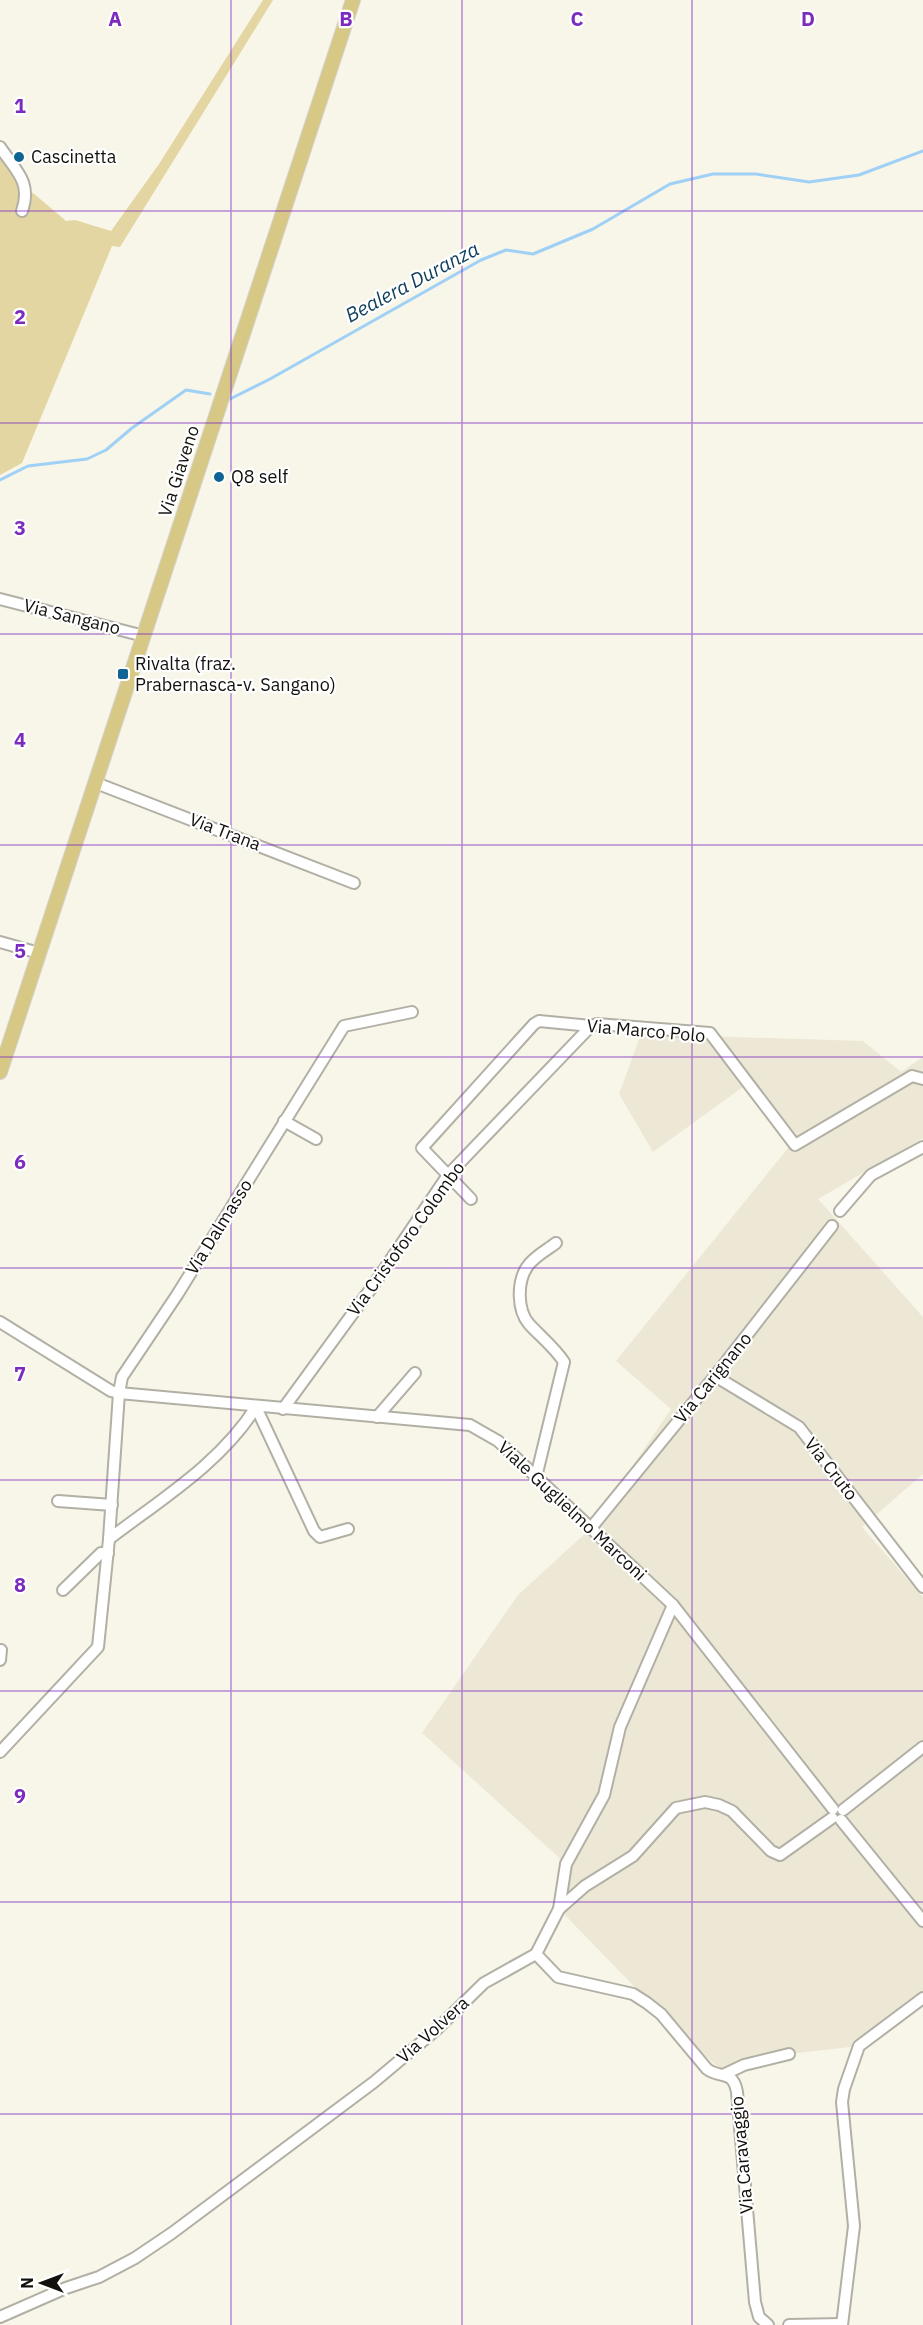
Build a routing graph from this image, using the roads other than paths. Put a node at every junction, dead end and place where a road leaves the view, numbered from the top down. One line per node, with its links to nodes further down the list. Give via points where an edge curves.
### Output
1 (353, 0): 5 (main road, Via Giaveno)
2 (0, 147): 3 (street, via 26,186)
3 (21, 211)
4 (0, 599): 5 (street, Via Sangano)
5 (144, 636): 6 (main road, Via Giaveno)
6 (96, 783): 7 (street, Via Trana); 9 (main road, Via Giaveno)
7 (354, 883)
8 (0, 942): 9 (street)
9 (39, 953): 12 (main road, Via Giaveno)
10 (412, 1012): 14 (street, Via Dalmasso, via 344,1026)
11 (591, 1026): 13 (street, Via Marco Polo, via 710,1033 795,1145 912,1076); 17 (street, Via Cristoforo Colombo); 17 (street, Via Marco Polo, via 539,1021 534,1024 422,1148)
12 (0, 1072)
13 (923, 1079)
14 (284, 1121): 15 (street); 25 (street, Via Dalmasso, via 122,1377)
15 (315, 1139)
16 (923, 1148): 19 (street, via 871,1174)
17 (448, 1175): 18 (street, Via Marco Polo); 27 (street, Via Cristoforo Colombo)
18 (471, 1199)
19 (840, 1211)
20 (832, 1226): 24 (street, Via Carignano)
21 (555, 1243): 29 (street, via 528,1265 520,1293 528,1322 564,1362)
22 (3, 1325): 25 (street, Viale Guglielmo Marconi)
23 (415, 1373): 28 (street)
24 (715, 1376): 32 (street, Via Carignano); 36 (street, Via Cruto, via 799,1427)
25 (119, 1393): 26 (street, Viale Guglielmo Marconi); 31 (street, Via Dalmasso)
26 (256, 1407): 27 (street, Viale Guglielmo Marconi); 33 (street, via 314,1531 320,1537); 34 (street, via 243,1428 205,1465)
27 (283, 1409): 28 (street, Viale Guglielmo Marconi)
28 (377, 1417): 29 (street, Viale Guglielmo Marconi, via 470,1425 498,1441)
29 (536, 1477): 32 (street, Viale Guglielmo Marconi)
30 (58, 1501): 31 (street)
31 (112, 1505): 34 (street, Via Dalmasso)
32 (591, 1528): 38 (street, Viale Guglielmo Marconi)
33 (348, 1529)
34 (109, 1539): 35 (street, Via Dalmasso)
35 (108, 1553): 37 (street, via 101,1553); 40 (street, Via Dalmasso, via 98,1647)
36 (923, 1587)
37 (63, 1590)
38 (673, 1605): 41 (street, Viale Guglielmo Marconi); 42 (street, via 620,1727 604,1795 567,1864)
39 (923, 1747): 41 (street)
40 (0, 1752)
41 (837, 1814): 42 (street, via 780,1855 771,1851 732,1811 705,1802 681,1806 633,1856 585,1886); 43 (street, Viale Guglielmo Marconi)
42 (559, 1909): 44 (street)
43 (923, 1921)
44 (536, 1954): 47 (street, Via Caravaggio, via 558,1977 633,1994 661,2014 707,2069); 48 (street, Via Volvera, via 484,1983 374,2082 172,2233 99,2277)
45 (923, 1998): 49 (street, via 859,2046 844,2089 854,2226)
46 (789, 2054): 47 (street)
47 (725, 2074): 50 (street, Via Caravaggio, via 734,2082 737,2092 757,2313 761,2322)
48 (0, 2317)
49 (842, 2324): 51 (street)
50 (768, 2325)
51 (789, 2325)

